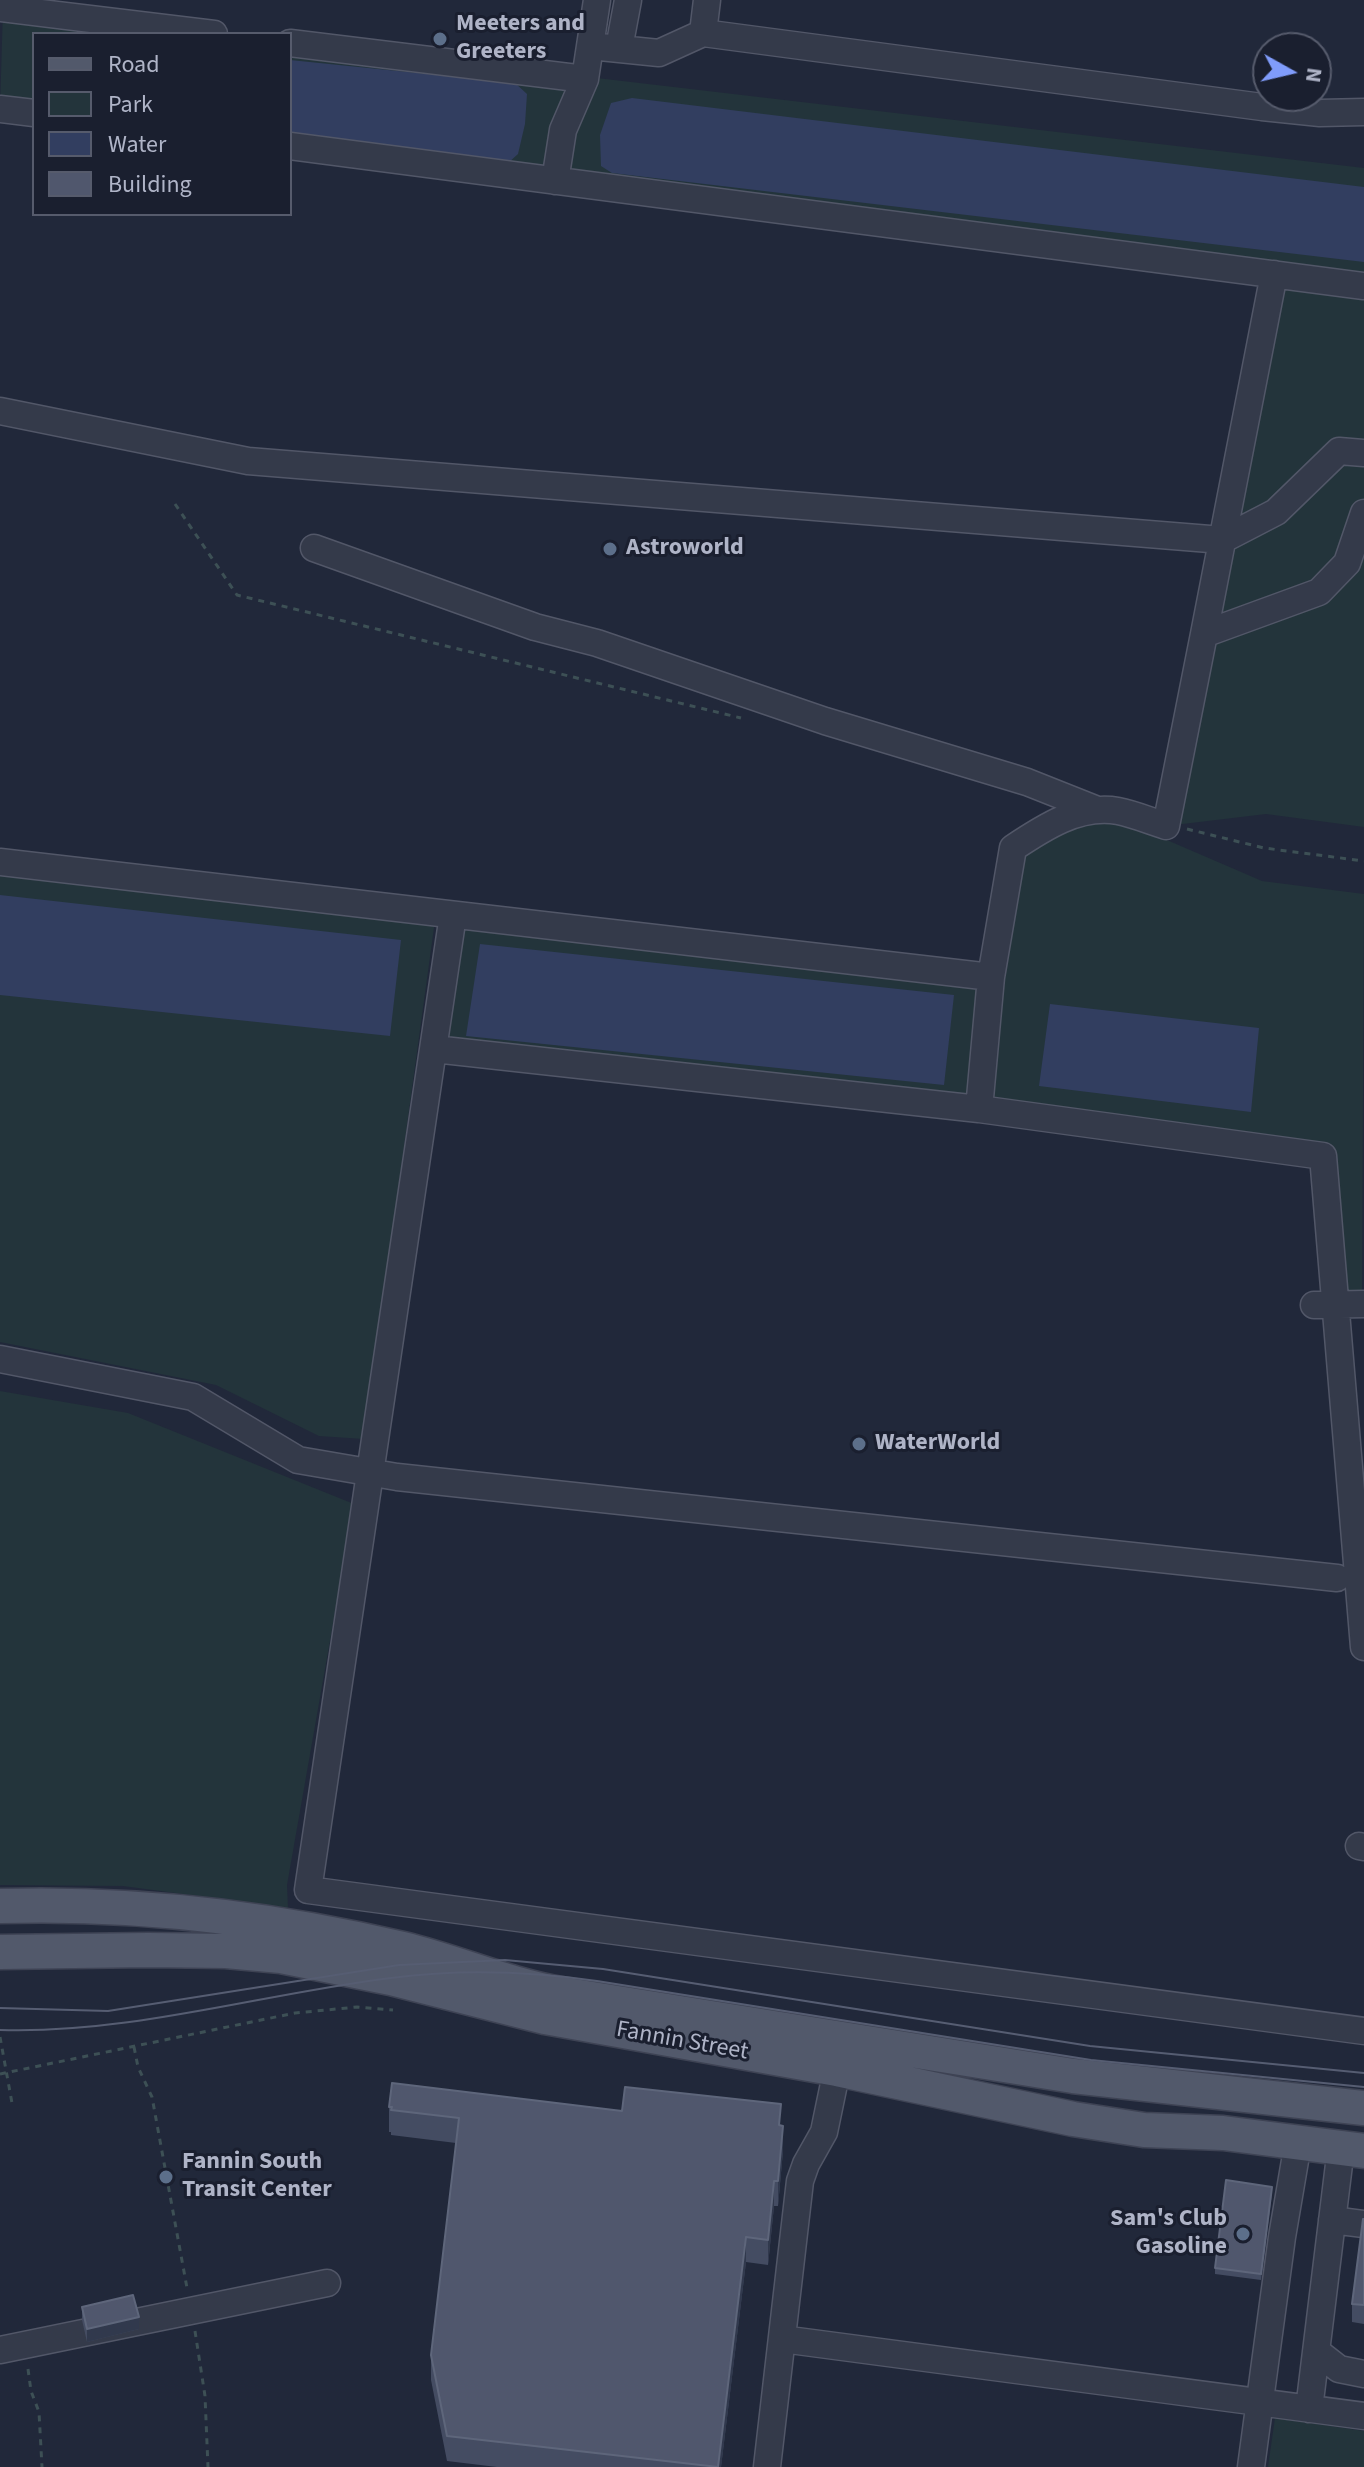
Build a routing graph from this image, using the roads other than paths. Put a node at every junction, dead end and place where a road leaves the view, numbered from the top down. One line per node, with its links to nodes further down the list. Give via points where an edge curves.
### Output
1 (597, 0): 8 (lane)
2 (628, 0): 9 (lane)
3 (707, 0): 6 (lane)
4 (0, 8): 5 (lane)
5 (198, 32)
6 (703, 33): 9 (lane, via 659,53); 12 (lane, via 1262,107)
7 (292, 43): 10 (lane)
8 (590, 46): 9 (lane); 10 (lane)
9 (619, 48)
10 (585, 79): 15 (lane, via 563,130)
11 (0, 109): 13 (lane)
12 (1364, 112)
13 (32, 113)
14 (292, 146): 15 (lane)
15 (555, 181): 16 (lane)
16 (1274, 274): 17 (lane); 21 (lane)
17 (1364, 286)
18 (0, 411): 21 (lane, via 248,461)
19 (1364, 453): 21 (lane, via 1339,451 1276,512)
20 (1364, 513): 23 (lane, via 1347,563 1319,592)
21 (1222, 540): 23 (lane)
22 (314, 548): 24 (lane, via 535,627 1027,782)
23 (1204, 634): 24 (lane, via 1167,824)
24 (1095, 809): 27 (lane, via 1049,824 1013,848)
25 (0, 862): 26 (lane)
26 (453, 915): 27 (lane); 28 (lane)
27 (991, 977): 29 (lane)
28 (434, 1049): 29 (lane); 33 (lane)
29 (979, 1109): 30 (lane, via 1323,1156)
30 (1324, 1304): 31 (lane); 35 (lane)
31 (1364, 1304)
32 (0, 1359): 33 (lane, via 193,1397 298,1460)
33 (372, 1473): 34 (lane); 38 (lane, via 308,1890)
34 (1337, 1578)
35 (1364, 1647)
36 (0, 1906): 39 (main road, Fannin Street, via 142,1908 232,1918 403,1949 540,1991)
37 (0, 1952): 39 (main road, Fannin Street, via 263,1953 545,2017)
38 (1364, 2031)
39 (840, 2054): 40 (main road, Fannin Street); 41 (main road, Fannin Street, via 1118,2127); 46 (lane, via 821,2141 800,2181)
40 (1364, 2108)
41 (1298, 2143): 42 (main road, Fannin Street); 50 (lane)
42 (1353, 2149): 43 (lane)
43 (1332, 2220): 44 (lane); 47 (lane)
44 (1364, 2224)
45 (327, 2283): 48 (lane, via 192,2311)
46 (782, 2339): 50 (lane); 53 (lane)
47 (1316, 2351): 49 (lane, via 1339,2369); 51 (lane)
48 (7, 2360)
49 (1364, 2374)
50 (1259, 2403): 51 (lane); 54 (lane)
51 (1309, 2409): 52 (lane)
52 (1364, 2416)
53 (767, 2467)
54 (1251, 2467)

